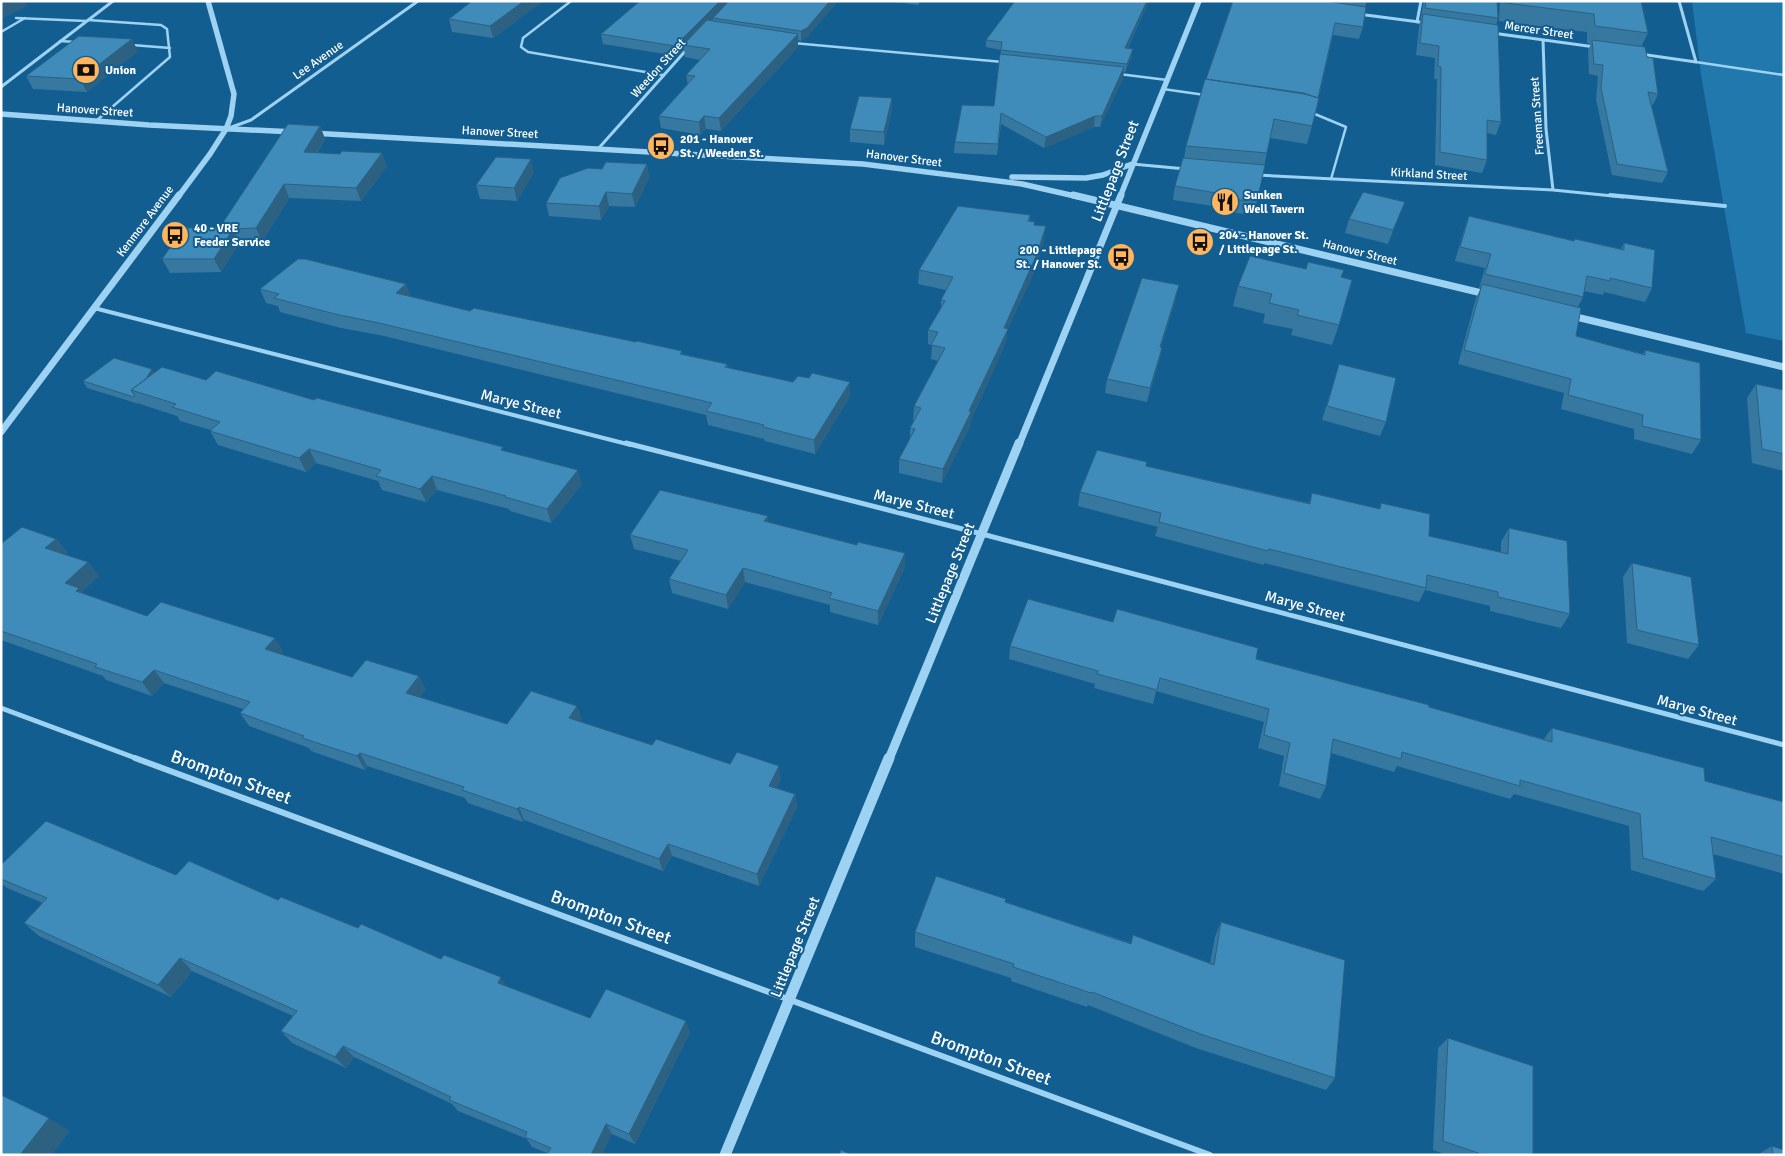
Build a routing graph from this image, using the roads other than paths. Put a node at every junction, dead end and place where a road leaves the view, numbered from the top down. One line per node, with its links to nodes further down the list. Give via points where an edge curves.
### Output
1 (113, 1): 11 (street)
2 (208, 1): 37 (street, Kenmore Avenue, via 234,94)
3 (418, 1): 37 (street, Lee Avenue, via 251,120)
4 (571, 1): 27 (lane, via 523,38 521,47 528,52)
5 (1199, 1): 30 (street, Littlepage Street)
6 (1421, 1): 12 (street)
7 (1679, 1): 26 (street)
8 (1349, 13): 12 (street)
9 (16, 18): 10 (lane)
10 (25, 18): 11 (lane); 14 (lane)
11 (87, 21): 17 (street); 22 (lane, via 162,25 167,29)
12 (1417, 22): 13 (street)
13 (1436, 25)
14 (1, 32)
15 (1485, 32): 16 (street, Mercer Street)
16 (1543, 40): 23 (street, Mercer Street); 44 (street, Freeman Street, via 1546,129)
17 (60, 41): 18 (lane); 31 (street)
18 (79, 42)
19 (694, 42): 27 (street, Weedon Street)
20 (792, 43): 25 (lane)
21 (130, 45): 22 (lane)
22 (170, 48): 36 (lane, via 170,58)
23 (1600, 48)
24 (1639, 54): 26 (street)
25 (1007, 62)
26 (1696, 62): 29 (lane)
27 (663, 74): 38 (street, Weedon Street)
28 (1115, 74): 30 (lane)
29 (1784, 75)
30 (1167, 80): 32 (street, Littlepage Street)
31 (1, 87)
32 (1163, 89): 33 (lane); 39 (street, Littlepage Street)
33 (1207, 95)
34 (1310, 112): 43 (lane, via 1346,127)
35 (1, 114): 36 (street, Hanover Street)
36 (96, 121): 37 (street, Hanover Street)
37 (226, 129): 38 (street, Hanover Street); 48 (street, Kenmore Avenue)
38 (598, 149): 42 (street, Hanover Street, via 863,164)
39 (1132, 164): 40 (street); 42 (street, via 1086,178); 45 (street, Littlepage Street)
40 (1188, 169)
41 (1253, 175): 43 (street, Kirkland Street)
42 (970, 177): 45 (street, Hanover Street, via 1022,184)
43 (1331, 179): 44 (street, Kirkland Street)
44 (1553, 190): 46 (street, Kirkland Street)
45 (1118, 205): 47 (street, Hanover Street); 52 (street, Littlepage Street)
46 (1725, 206)
47 (1493, 296)
48 (94, 308): 51 (street, Kenmore Avenue); 52 (street, Marye Street)
49 (1561, 313): 50 (street)
50 (1784, 367)
51 (1, 432)
52 (982, 534): 54 (street, Marye Street); 55 (street, Littlepage Street)
53 (1, 708): 55 (street, Brompton Street)
54 (1784, 745)
55 (789, 999): 56 (street, Littlepage Street); 57 (street, Brompton Street)
56 (725, 1155)
57 (1210, 1155)

